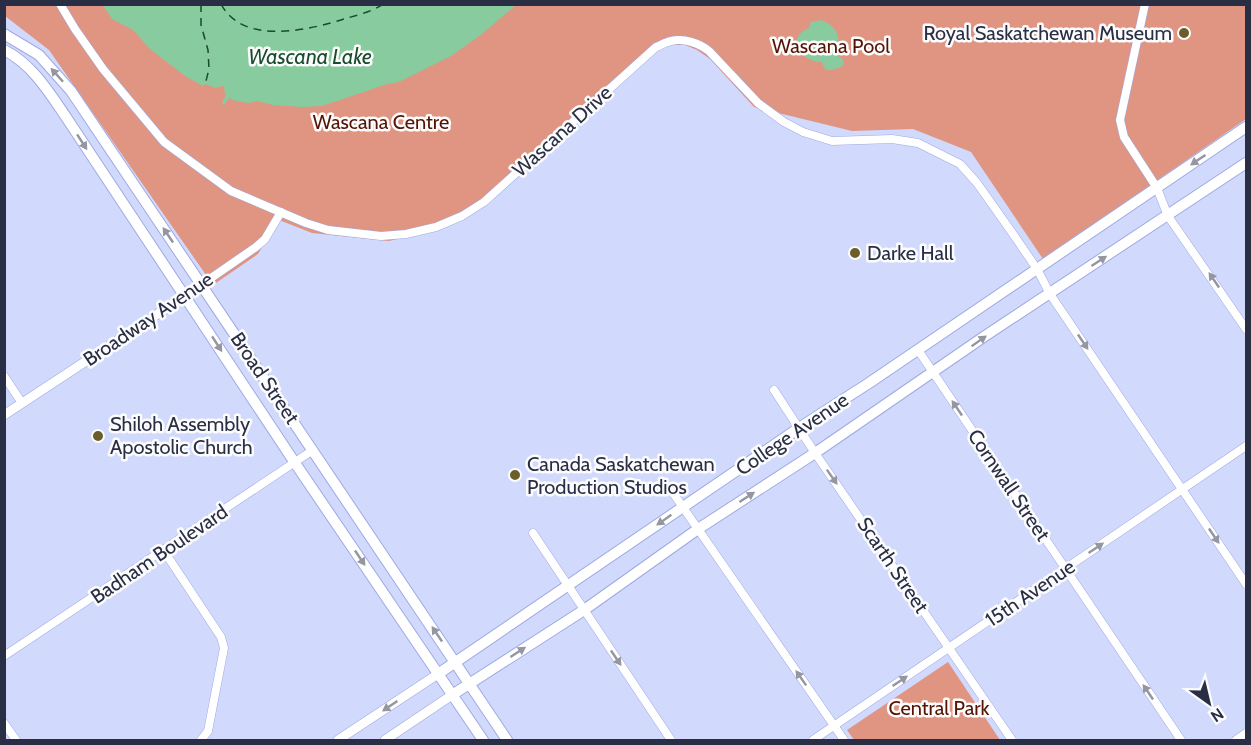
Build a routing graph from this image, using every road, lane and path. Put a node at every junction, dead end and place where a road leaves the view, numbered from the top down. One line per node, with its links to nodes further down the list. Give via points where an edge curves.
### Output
1 (60, 4): 8 (street, Wascana Drive, via 103,69 164,142 231,190)
2 (1145, 4): 7 (street, via 1120,120 1124,137)
3 (4, 34): 11 (main road, Broad Street, one-way to 3, via 71,91 39,55)
4 (4, 50): 13 (main road, Broad Street, one-way to 13, via 17,57 40,81)
5 (1246, 127): 7 (main road, College Avenue, one-way to 7)
6 (1246, 163): 9 (main road, College Avenue)
7 (1157, 188): 9 (street); 10 (main road, College Avenue)
8 (280, 212): 10 (street, Wascana Drive, via 328,230 381,236 436,227 462,216 484,202 656,47 684,40 703,46 758,103 804,132 831,141 892,139 918,143 960,164); 11 (street, Broadway Avenue, via 265,239)
9 (1168, 216): 12 (main road, College Avenue, one-way to 9); 14 (street, one-way to 9)
10 (1037, 269): 12 (street, Wascana Drive); 15 (main road, College Avenue)
11 (201, 284): 13 (street, Broadway Avenue); 23 (main road, Broad Street)
12 (1050, 294): 16 (main road, College Avenue, one-way to 12); 26 (street, Wascana Drive, one-way to 26)
13 (184, 296): 19 (street, Broadway Avenue); 25 (main road, Broad Street, one-way to 25)
14 (1246, 329)
15 (918, 350): 16 (street, Cornwall Street); 21 (main road, College Avenue)
16 (933, 373): 24 (main road, College Avenue); 32 (street, Cornwall Street, one-way to 16)
17 (4, 376): 19 (street)
18 (774, 390): 21 (street, Scarth Street)
19 (22, 403): 20 (street, Broadway Avenue)
20 (4, 416)
21 (799, 428): 24 (street, Scarth Street); 28 (main road, College Avenue)
22 (1246, 446): 26 (street, 15th Avenue)
23 (313, 450): 25 (street, Badham Boulevard); 38 (main road, Broad Street, one-way to 23)
24 (816, 453): 29 (main road, College Avenue, one-way to 24); 36 (street, Scarth Street, one-way to 36)
25 (295, 463): 31 (street, Badham Boulevard); 39 (main road, Broad Street, one-way to 39)
26 (1182, 489): 32 (street, 15th Avenue, one-way to 26); 33 (street, Wascana Drive, one-way to 33)
27 (671, 490): 28 (street)
28 (683, 507): 29 (street); 34 (main road, College Avenue, one-way to 34)
29 (698, 529): 35 (main road, College Avenue); 43 (street, one-way to 29)
30 (532, 533): 34 (street)
31 (164, 551): 37 (street, Badham Boulevard); 46 (street, via 221,637 224,648 208,731)
32 (1065, 569): 36 (street, 15th Avenue); 55 (street, Cornwall Street, one-way to 32)
33 (1246, 584)
34 (568, 586): 35 (street); 38 (main road, College Avenue)
35 (584, 610): 40 (main road, College Avenue, one-way to 35); 51 (street, one-way to 51)
36 (949, 648): 43 (street, 15th Avenue, one-way to 36); 54 (street, Scarth Street)
37 (4, 656)
38 (455, 662): 39 (main road, College Avenue); 40 (main road, Broad Street)
39 (438, 674): 41 (main road, Broad Street); 47 (street, College Avenue, one-way to 47)
40 (469, 683): 41 (main road, College Avenue); 50 (main road, Broad Street)
41 (452, 695): 48 (street, College Avenue); 49 (main road, Broad Street)
42 (4, 723): 45 (street)
43 (834, 726): 52 (street, 15th Avenue); 53 (street)
44 (1246, 733): 56 (street)
45 (16, 741)
46 (201, 741)
47 (338, 741)
48 (385, 741)
49 (483, 741)
50 (507, 741)
51 (671, 741)
52 (813, 741)
53 (844, 741)
54 (1012, 741)
55 (1180, 741)
56 (1236, 741)

